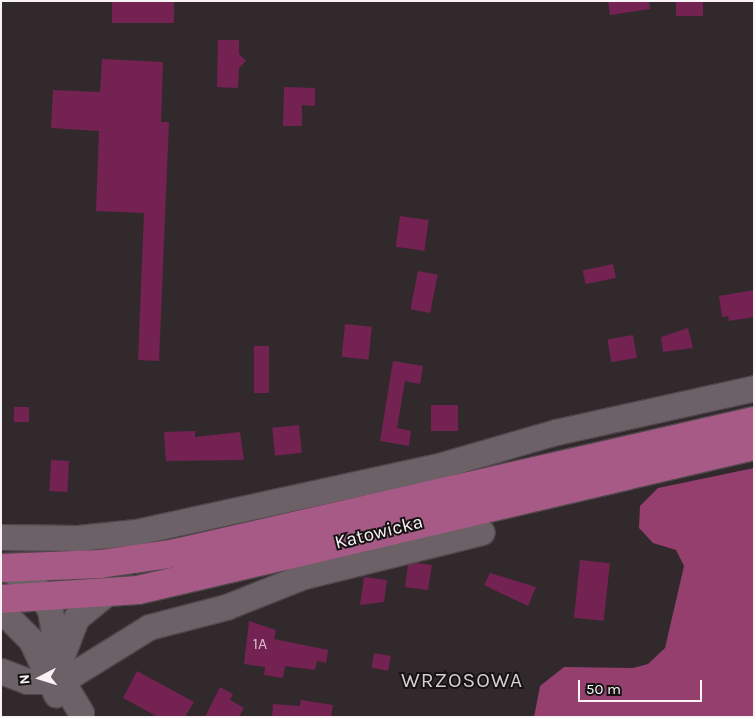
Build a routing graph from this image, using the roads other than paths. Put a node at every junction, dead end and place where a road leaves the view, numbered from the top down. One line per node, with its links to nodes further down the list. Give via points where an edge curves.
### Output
1 (754, 388): 5 (street, via 556,432 435,466 136,532 78,538)
2 (754, 421): 6 (main road, Katowicka, via 259,535)
3 (754, 446): 8 (main road, Katowicka, via 215,574)
4 (482, 532): 14 (street, via 304,576 226,607 148,627)
5 (1, 536)
6 (100, 564): 7 (main road, Katowicka); 9 (street, via 58,585)
7 (5, 568): 9 (street)
8 (106, 594): 9 (main road, Katowicka); 14 (street, via 72,624)
9 (44, 598): 10 (main road, Katowicka); 12 (street, via 35,616); 14 (street, via 53,619)
10 (1, 599)
11 (1, 610): 12 (street)
12 (31, 640): 14 (street)
13 (1, 671): 14 (street, via 27,681)
14 (56, 676): 15 (street, via 64,702)
15 (85, 715)

